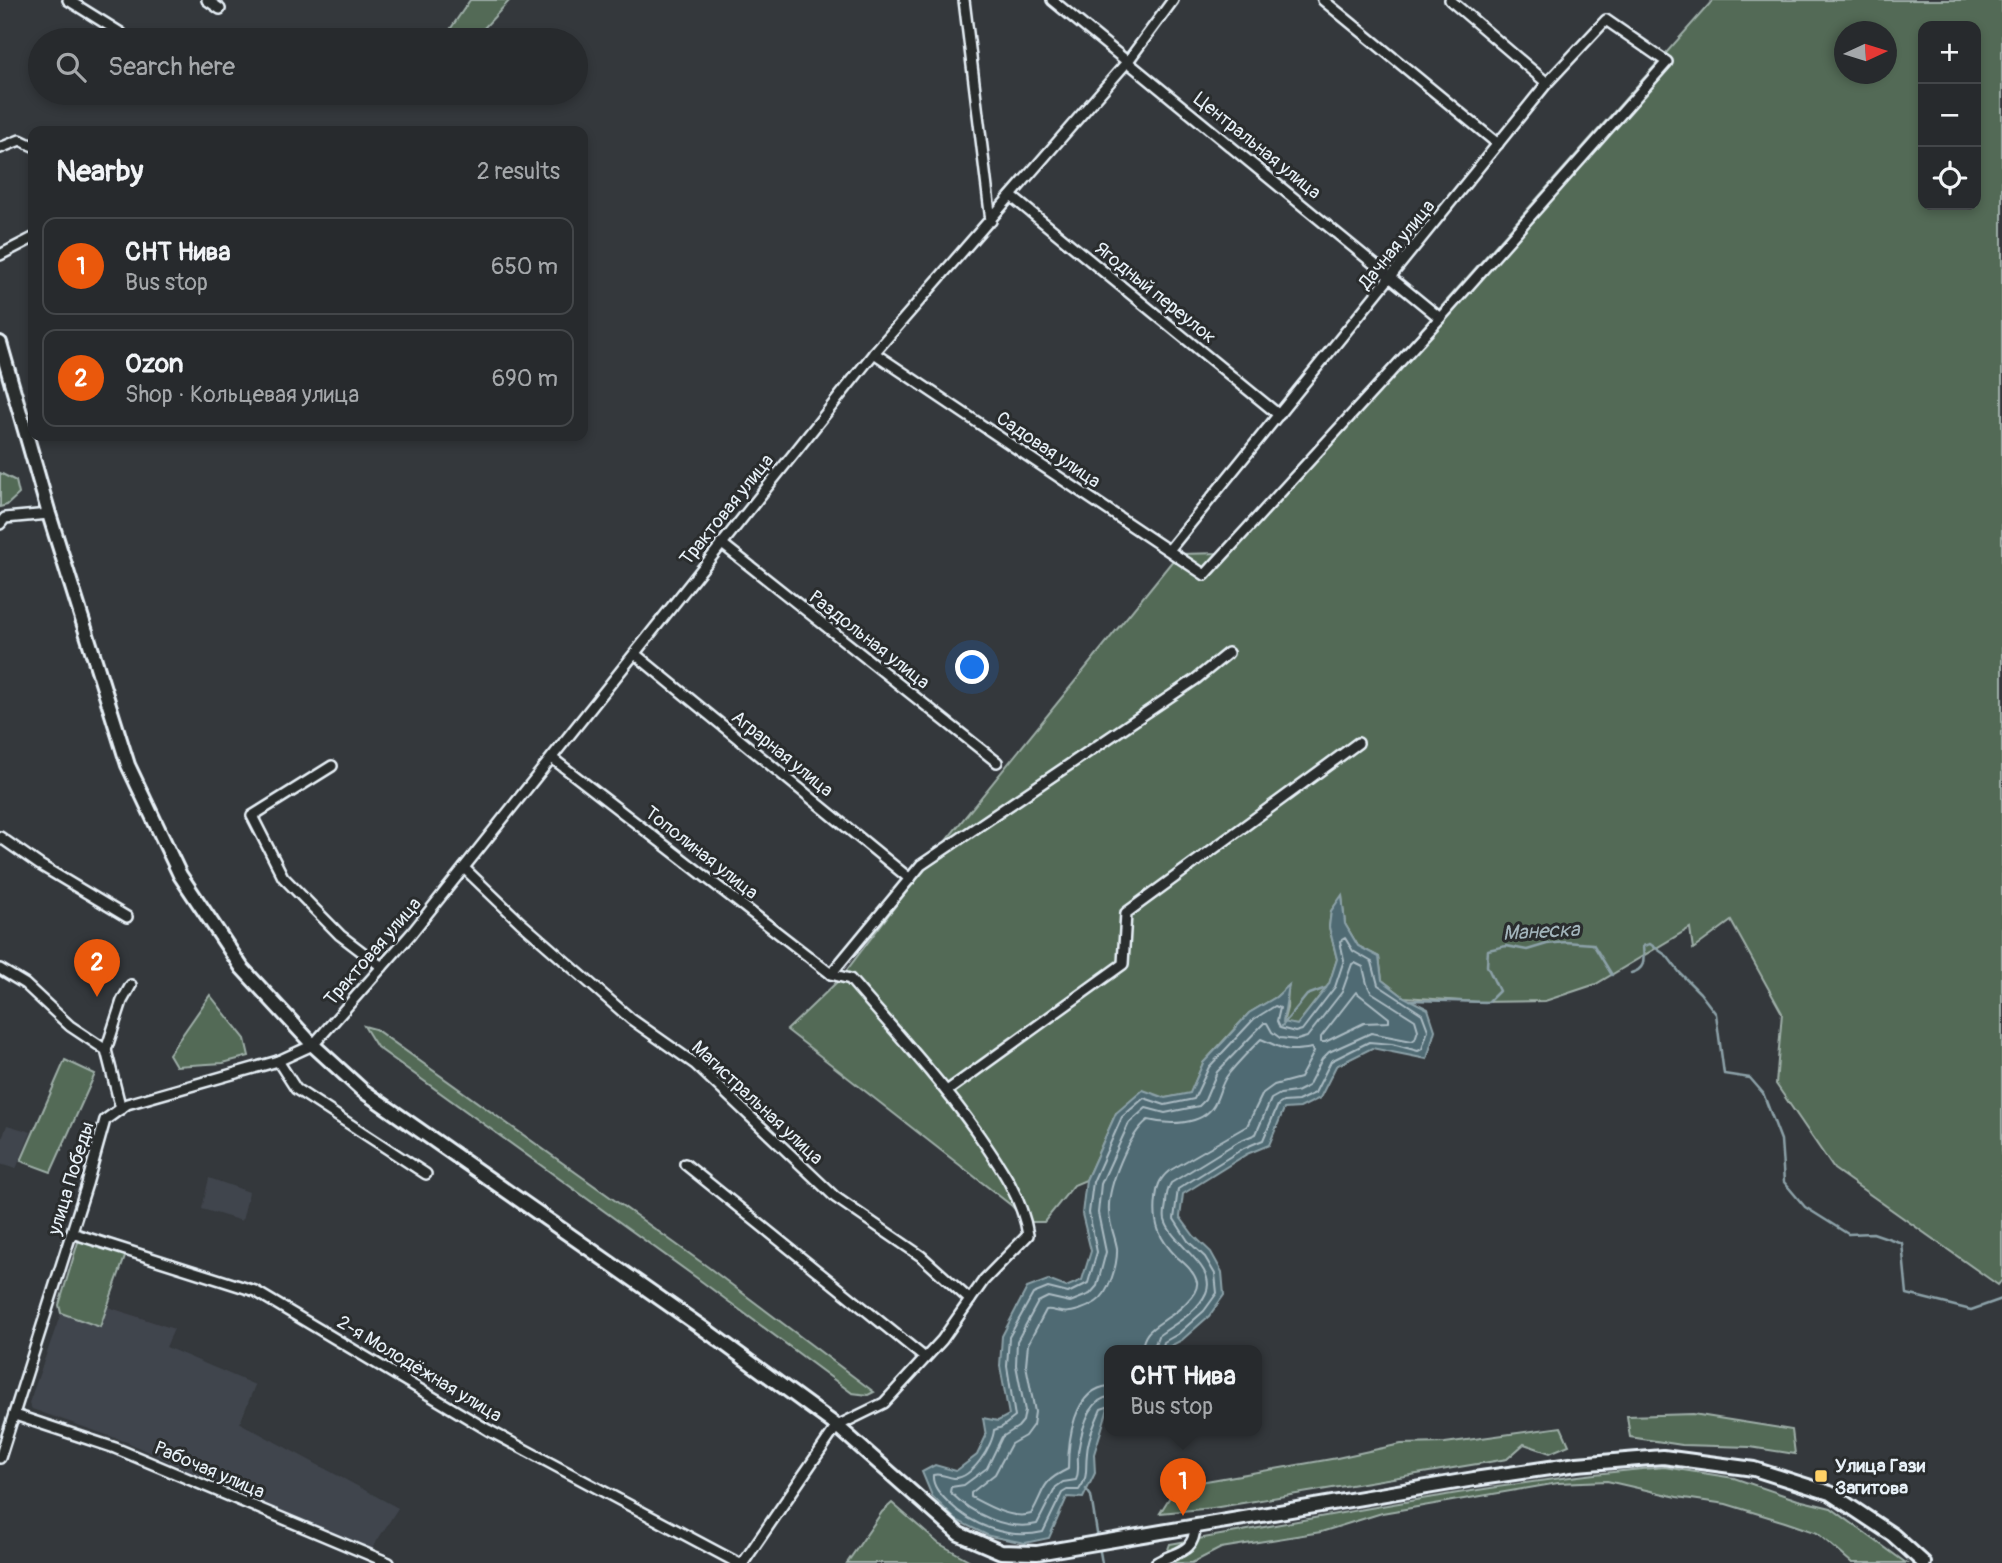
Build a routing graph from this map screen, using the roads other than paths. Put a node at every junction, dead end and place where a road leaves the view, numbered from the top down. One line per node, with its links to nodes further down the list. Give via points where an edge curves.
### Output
1 (68, 0): 9 (street)
2 (207, 0): 8 (street)
3 (964, 0): 16 (street)
4 (1052, 0): 10 (street, Центральная улица)
5 (1323, 0): 13 (street)
6 (1450, 0): 11 (street)
7 (1167, 2): 10 (street, Трактовая улица)
8 (220, 9)
9 (113, 28)
10 (1128, 61): 15 (street, Трактовая улица); 19 (street, Центральная улица)
11 (1547, 83): 13 (street, Дачная улица); 20 (street, Дачная улица, via 1606,19 1667,62)
12 (28, 144): 14 (street, via 20,140)
13 (1498, 144): 19 (street, Дачная улица)
14 (0, 148)
15 (1011, 196): 16 (street, Трактовая улица); 23 (street, Ягодный переулок)
16 (991, 221): 22 (street, Трактовая улица)
17 (28, 241): 18 (street)
18 (0, 255)
19 (1392, 276): 20 (street, Центральная улица); 23 (street, Дачная улица)
20 (1440, 318): 29 (street, Садовая улица, via 1205,575)
21 (0, 343): 25 (main road)
22 (874, 353): 28 (street, Трактовая улица); 29 (street, Садовая улица)
23 (1279, 415): 29 (street, Дачная улица)
24 (28, 441): 26 (main road)
25 (28, 441)
26 (49, 514): 27 (street, via 5,517); 44 (main road, via 128,765 180,875 242,968)
27 (0, 524)
28 (721, 543): 31 (street, Трактовая улица); 34 (street, Раздольная улица)
29 (1169, 550)
30 (1228, 653): 38 (street, via 921,864)
31 (635, 654): 33 (street, Трактовая улица); 38 (street, Аграрная улица)
32 (1358, 743): 47 (street, via 1126,913 1123,964)
33 (552, 758): 37 (street, Трактовая улица); 42 (street, Тополиная улица)
34 (998, 762)
35 (332, 766): 40 (street, via 252,816 283,877 340,934)
36 (0, 837): 39 (street)
37 (464, 868): 40 (street, Трактовая улица); 52 (street, Магистральная улица, via 631,1019 695,1064 835,1197 921,1256)
38 (910, 878): 42 (street)
39 (127, 917)
40 (382, 967): 44 (street, Трактовая улица)
41 (0, 969): 45 (street)
42 (831, 974): 47 (street, Тополиная улица, via 850,979)
43 (131, 985): 45 (street)
44 (313, 1045): 46 (street, улица Победы); 55 (main road, via 362,1090)
45 (106, 1050): 48 (street)
46 (278, 1061): 48 (street, улица Победы); 50 (street, via 296,1089)
47 (947, 1091): 52 (street, Тополиная улица, via 1003,1169 1028,1235)
48 (121, 1109): 51 (street, улица Победы, via 105,1120)
49 (685, 1164): 53 (street)
50 (426, 1174)
51 (72, 1233): 54 (street, улица Победы); 59 (street, 2-я Молодёжная улица, via 256,1291 488,1430)
52 (970, 1300): 53 (street)
53 (925, 1359): 55 (street, via 884,1403)
54 (15, 1415): 56 (street, улица Победы); 58 (street, Рабочая улица, via 115,1448)
55 (837, 1426): 57 (main road, via 959,1534 1001,1552 1071,1549); 59 (street)
56 (0, 1458)
57 (1195, 1527): 60 (street, via 1192,1546); 61 (main road, via 1474,1479 1663,1457 1754,1469 1830,1493 1893,1535)
58 (389, 1563)
59 (740, 1563)
60 (1156, 1563)
61 (1924, 1563)

